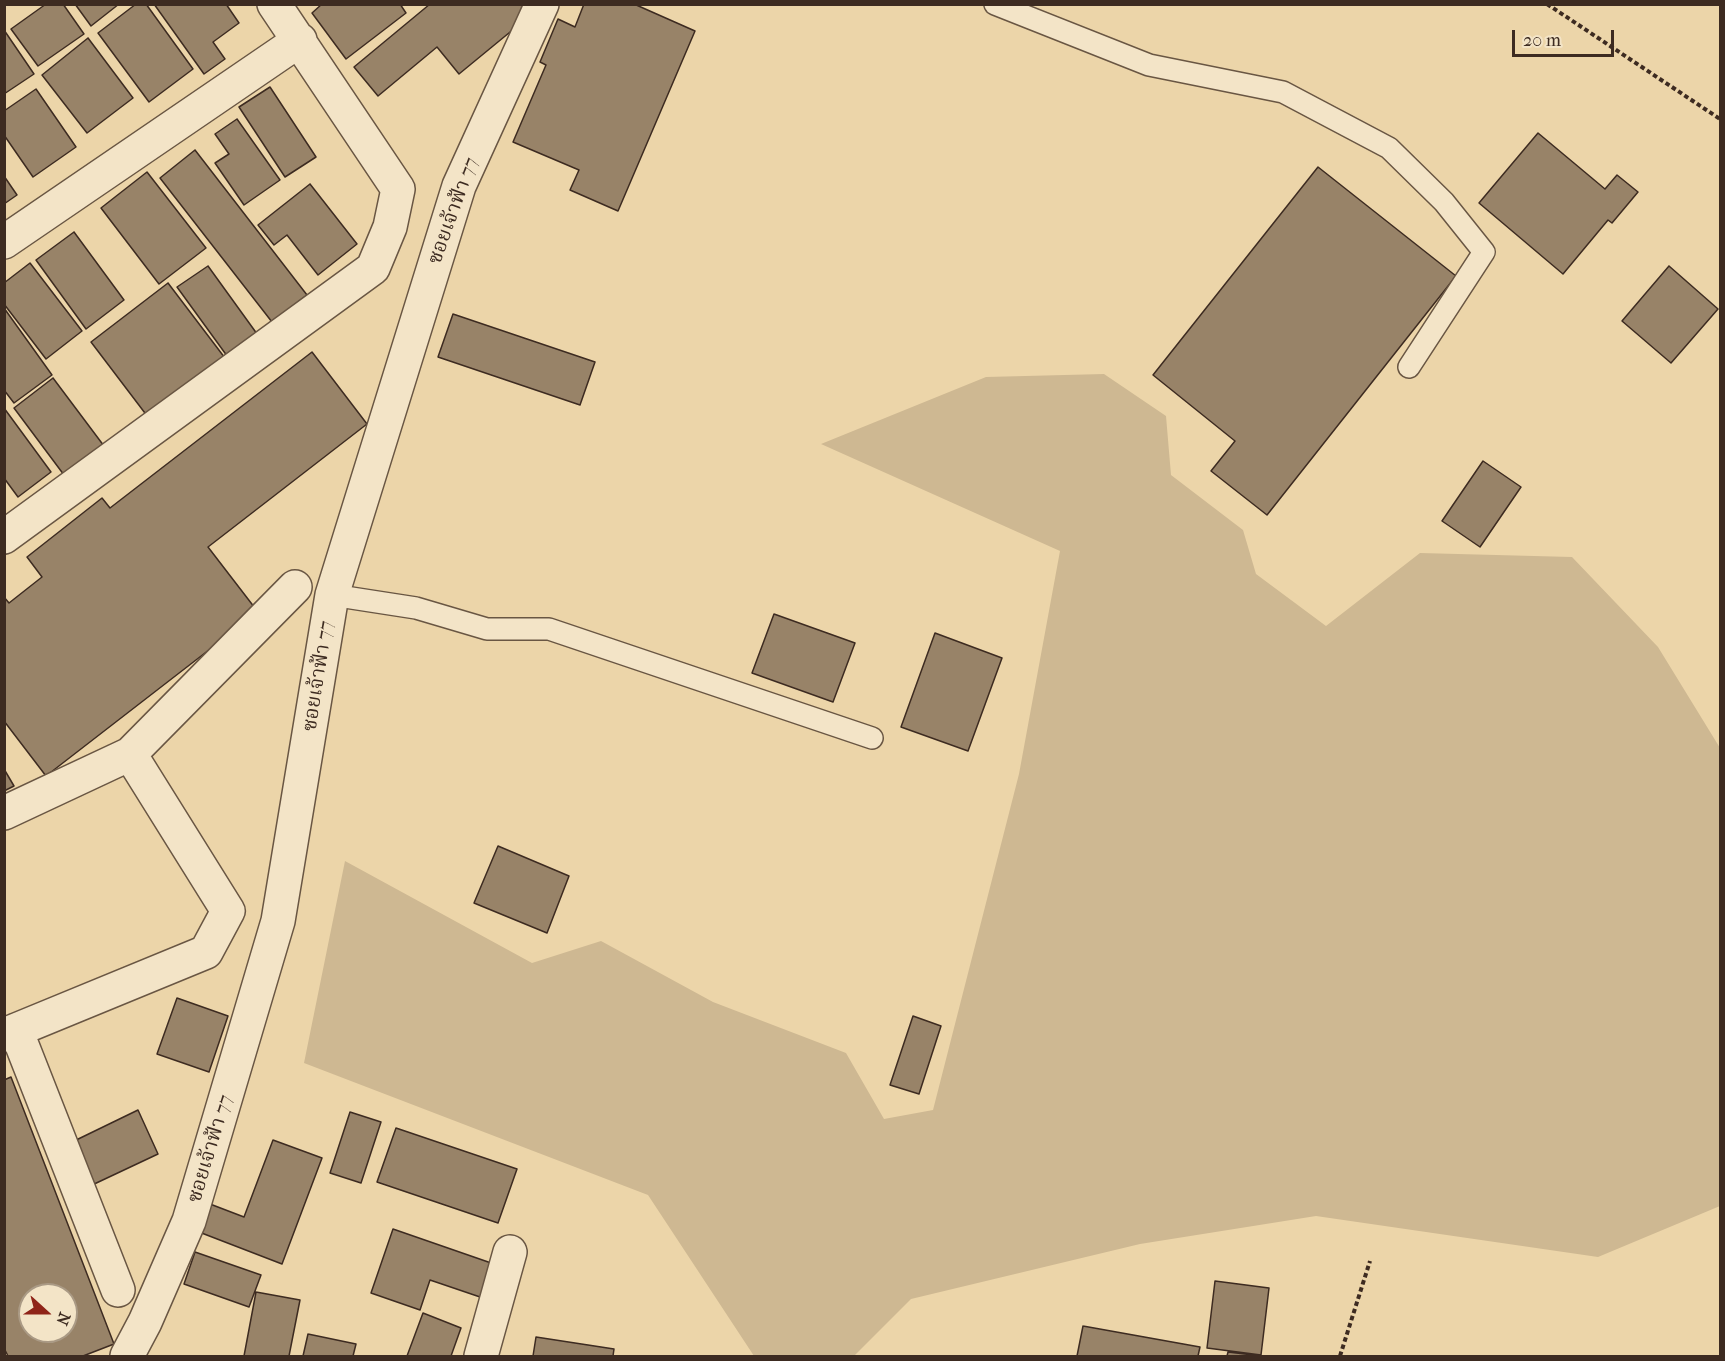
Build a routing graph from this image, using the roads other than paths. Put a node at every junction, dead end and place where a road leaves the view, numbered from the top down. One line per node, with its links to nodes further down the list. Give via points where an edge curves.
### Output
1 (274, 4): 4 (street)
2 (542, 4): 9 (street, ซอยเจ้าฟ้า 77, via 459,186)
3 (995, 4): 6 (lane, via 1149,65 1283,92 1389,148 1444,202 1484,252)
4 (300, 40): 5 (street); 7 (street, via 398,189 390,227 373,268)
5 (4, 242)
6 (1409, 367)
7 (4, 537)
8 (295, 587): 11 (street)
9 (332, 595): 10 (lane, via 416,608 487,629 549,629); 16 (street, ซอยเจ้าฟ้า 77, via 278,921 189,1221)
10 (872, 738)
11 (130, 754): 12 (street); 13 (street, via 228,911 206,952)
12 (4, 813)
13 (10, 1032): 15 (street)
14 (510, 1252): 17 (street)
15 (118, 1290)
16 (127, 1356)
17 (481, 1356)

